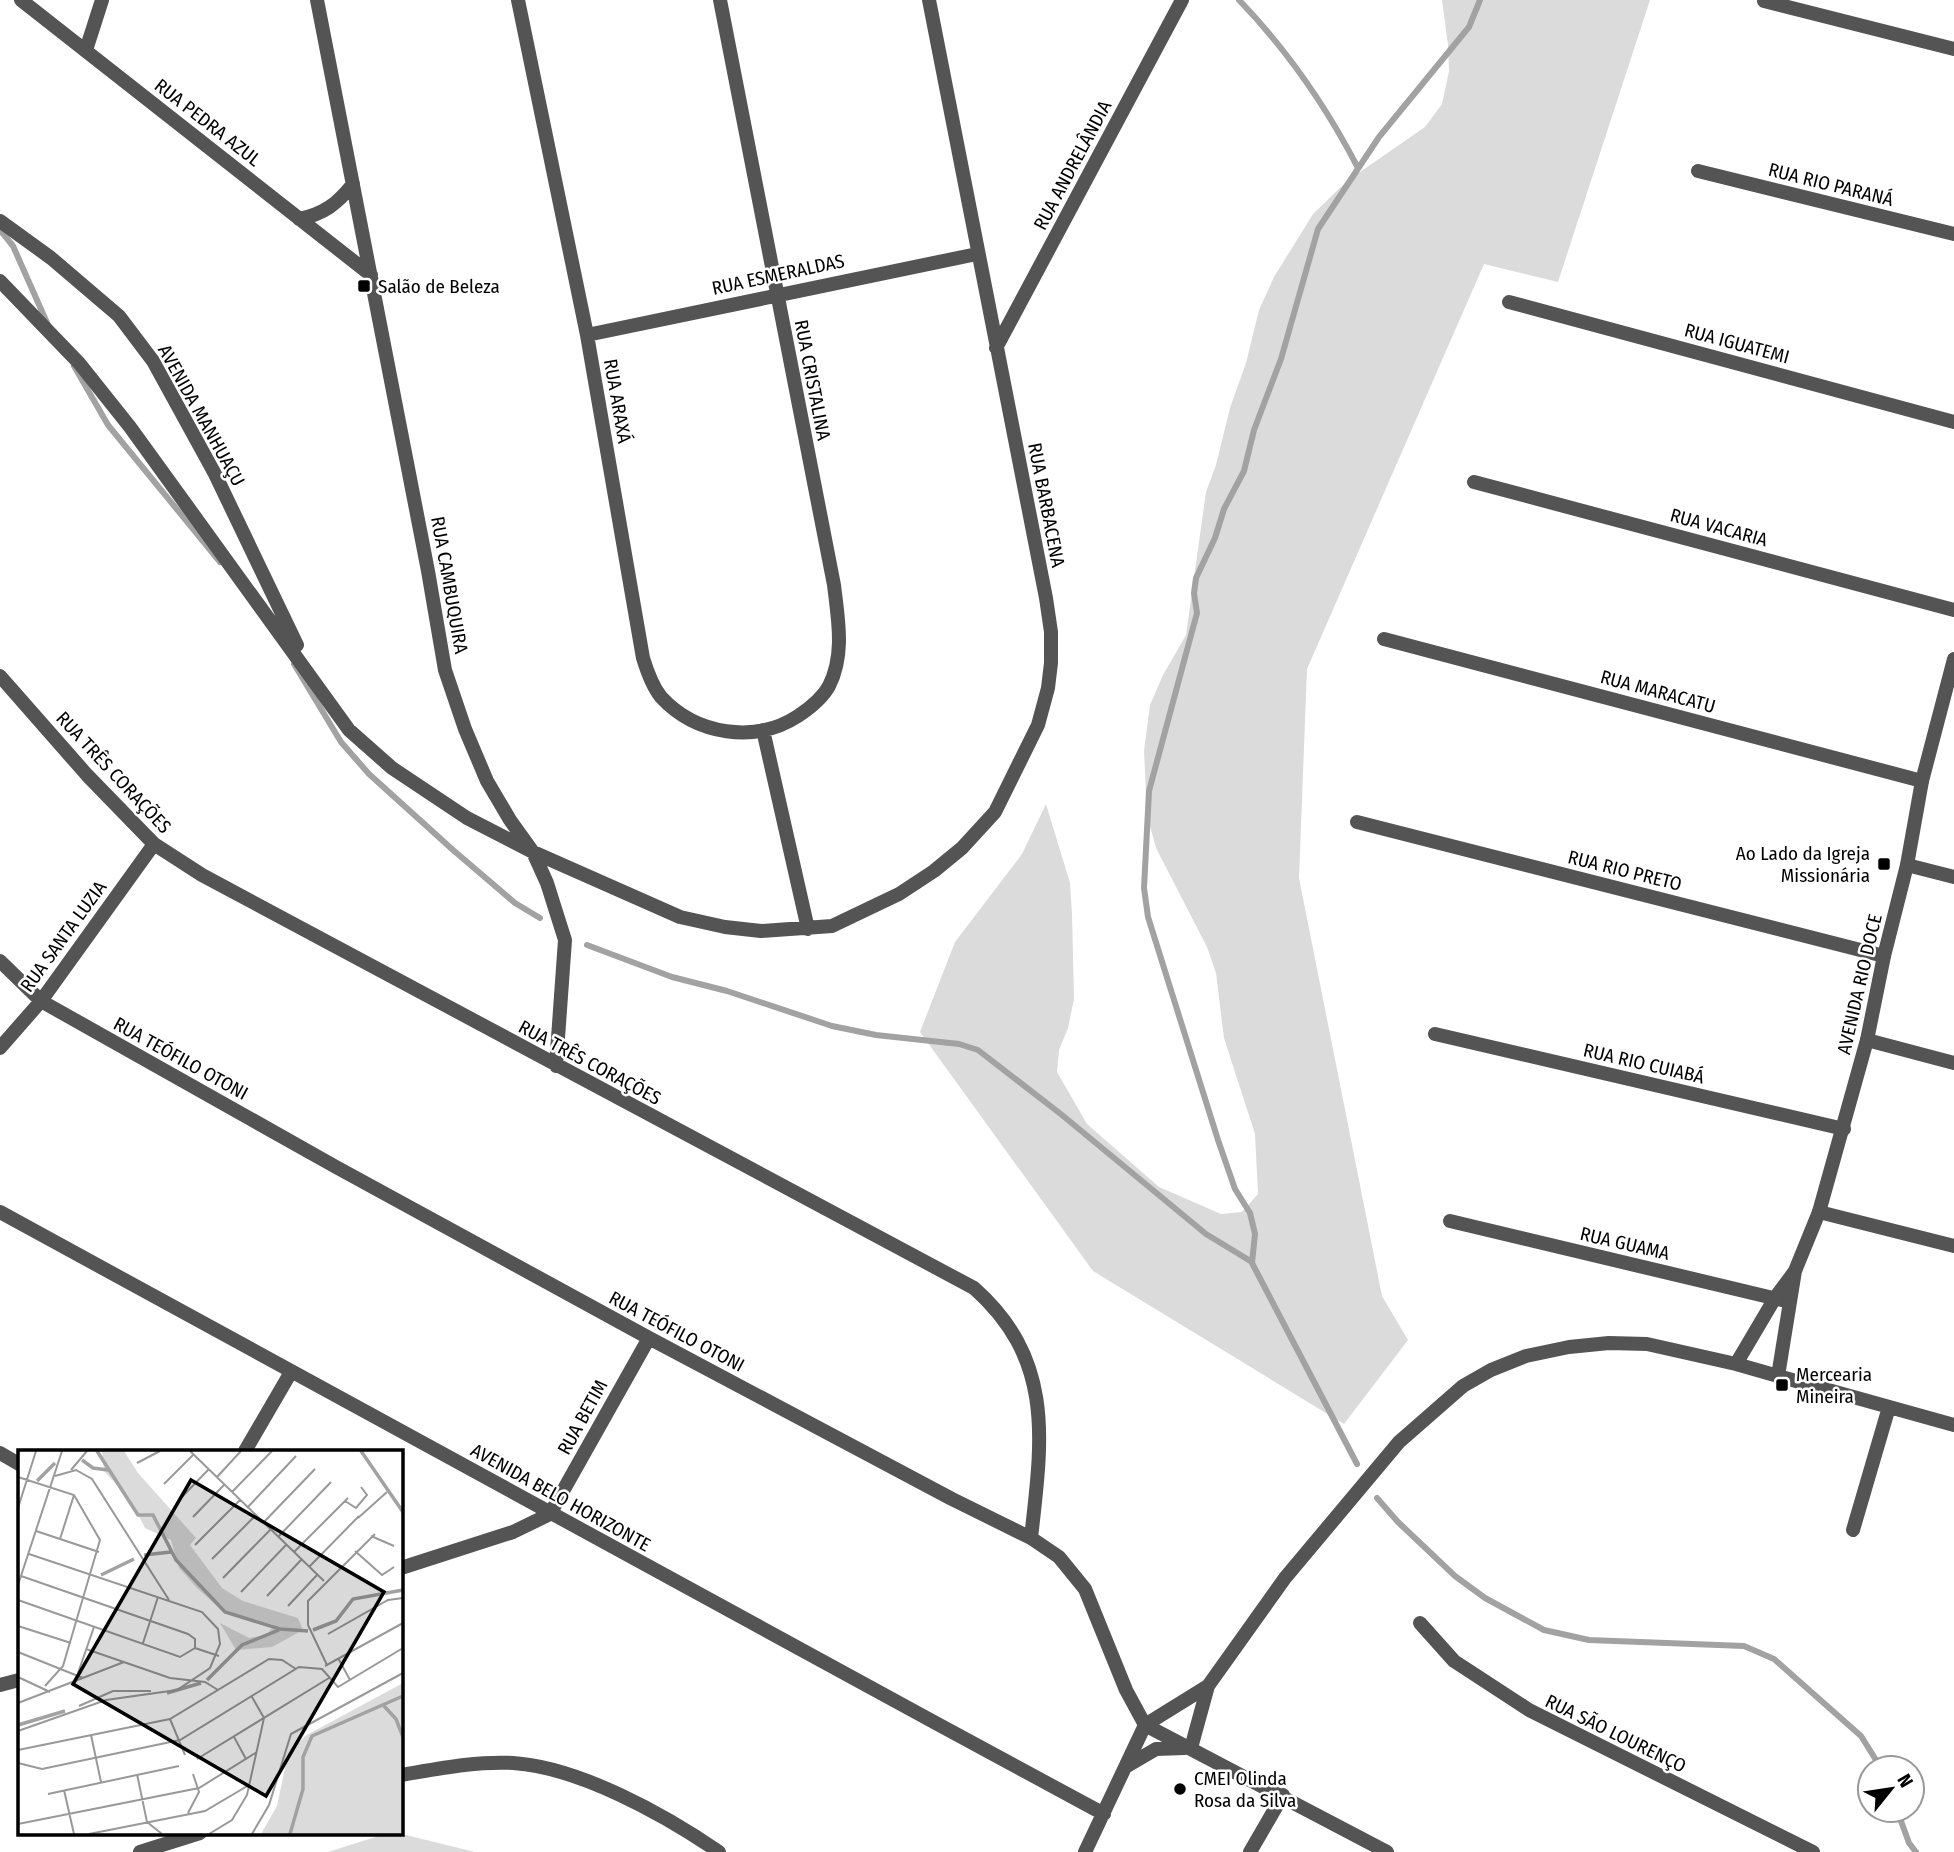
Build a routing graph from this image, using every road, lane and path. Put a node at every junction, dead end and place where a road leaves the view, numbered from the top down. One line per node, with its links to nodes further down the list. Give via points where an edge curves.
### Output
1 (21, 0): 10 (street, RUA PEDRA AZUL)
2 (102, 0): 10 (street)
3 (317, 0): 12 (street, RUA CAMBUQUIRA)
4 (518, 0): 21 (street, RUA ARAXÁ)
5 (720, 0): 19 (street, RUA CRISTALINA)
6 (929, 0): 16 (street, RUA BARBACENA)
7 (1182, 0): 22 (street, RUA ANDRELÂNDIA)
8 (1764, 1): 9 (street)
9 (1954, 49)
10 (86, 50): 13 (street, RUA PEDRA AZUL)
11 (1698, 171): 15 (street, RUA RIO PARANÁ)
12 (353, 184): 13 (street, via 330,209); 17 (street, RUA CAMBUQUIRA)
13 (299, 219): 17 (street, RUA PEDRA AZUL)
14 (0, 221): 28 (street, AVENIDA MANHUAÇU, via 119,316 153,361 215,474)
15 (1954, 234)
16 (978, 254): 19 (street, RUA ESMERALDAS); 22 (street, RUA BARBACENA)
17 (371, 275): 35 (street, RUA CAMBUQUIRA, via 445,670 487,781)
18 (0, 281): 28 (street, AVENIDA MANHUAÇU, via 79,363)
19 (777, 293): 21 (street, RUA ESMERALDAS); 31 (street, RUA CRISTALINA, via 834,585 839,641 837,666 814,705 788,723)
20 (1509, 302): 23 (street, RUA IGUATEMI)
21 (587, 335): 31 (street, RUA ARAXÁ, via 649,677 678,712 705,727 728,733)
22 (996, 348): 38 (street, RUA BARBACENA, via 1048,614 1051,663 1042,713 995,812 962,848 899,894 832,926)
23 (1954, 422)
24 (1474, 482): 25 (street, RUA VACARIA)
25 (1954, 610)
26 (1384, 639): 32 (street, RUA MARACATU)
27 (1954, 659): 30 (street, AVENIDA RIO DOCE)
28 (311, 675): 35 (street, AVENIDA MANHUAÇU, via 349,730 392,768 467,818)
29 (0, 676): 34 (street, RUA TRÊS CORAÇÕES)
30 (1950, 697): 32 (street, AVENIDA RIO DOCE)
31 (763, 730): 38 (street)
32 (1922, 780): 36 (street, AVENIDA RIO DOCE)
33 (1357, 822): 39 (street, RUA RIO PRETO)
34 (154, 844): 41 (street, RUA SANTA LUZIA); 46 (street, RUA TRÊS CORAÇÕES, via 202,875)
35 (533, 852): 38 (street, via 680,917 749,930); 46 (street, via 565,940)
36 (1907, 865): 37 (street); 39 (street, AVENIDA RIO DOCE)
37 (1954, 877)
38 (808, 929)
39 (1884, 956): 43 (street, AVENIDA RIO DOCE)
40 (0, 961): 41 (street, RUA TEÓFILO OTONI)
41 (41, 1001): 44 (street, RUA SANTA LUZIA); 55 (street, RUA TEÓFILO OTONI)
42 (1435, 1034): 47 (street, RUA RIO CUIABÁ)
43 (1867, 1040): 45 (street); 47 (street, AVENIDA RIO DOCE)
44 (0, 1048)
45 (1954, 1063)
46 (556, 1066): 66 (street, RUA TRÊS CORAÇÕES, via 974,1288 991,1303 1018,1340 1039,1405 1040,1447)
47 (1844, 1129): 49 (street, AVENIDA RIO DOCE)
48 (0, 1212): 57 (street, AVENIDA BELO HORIZONTE)
49 (1819, 1212): 51 (street); 52 (street, AVENIDA RIO DOCE)
50 (1450, 1221): 53 (street, RUA GUAMA)
51 (1954, 1246)
52 (1795, 1271): 53 (street, AVENIDA RIO DOCE); 54 (street, AVENIDA RIO DOCE)
53 (1776, 1298): 54 (street, RUA GUAMA); 56 (street, AVENIDA RIO DOCE)
54 (1791, 1302): 58 (street, AVENIDA RIO DOCE)
55 (649, 1338): 64 (street, RUA BETIM); 66 (street, RUA TEÓFILO OTONI)
56 (1736, 1364): 58 (street); 69 (street, via 1647,1344 1609,1343 1526,1356 1463,1386 1399,1442 1285,1578)
57 (291, 1372): 61 (street); 64 (street, AVENIDA BELO HORIZONTE)
58 (1778, 1376): 59 (street)
59 (1889, 1407): 60 (street); 65 (street)
60 (1954, 1426)
61 (246, 1450)
62 (0, 1453): 63 (street)
63 (18, 1463)
64 (550, 1514): 67 (street, via 501,1537); 75 (street, AVENIDA BELO HORIZONTE)
65 (1853, 1530)
66 (1031, 1538): 70 (street, RUA TEÓFILO OTONI, via 1059,1558 1084,1589)
67 (402, 1568)
68 (1420, 1623): 82 (street, RUA SÃO LOURENÇO, via 1454,1661 1529,1710)
69 (1208, 1686): 70 (street); 71 (street)
70 (1145, 1725): 71 (street); 72 (street)
71 (1191, 1748): 72 (street, via 1156,1749); 74 (street)
72 (1126, 1767): 75 (street)
73 (402, 1775): 78 (street, via 477,1764 546,1768 629,1800)
74 (1283, 1795): 80 (street); 81 (street)
75 (1104, 1814): 79 (street)
76 (197, 1834): 77 (street)
77 (140, 1852)
78 (719, 1852)
79 (1085, 1852)
80 (1250, 1852)
81 (1387, 1852)
82 (1813, 1852)

